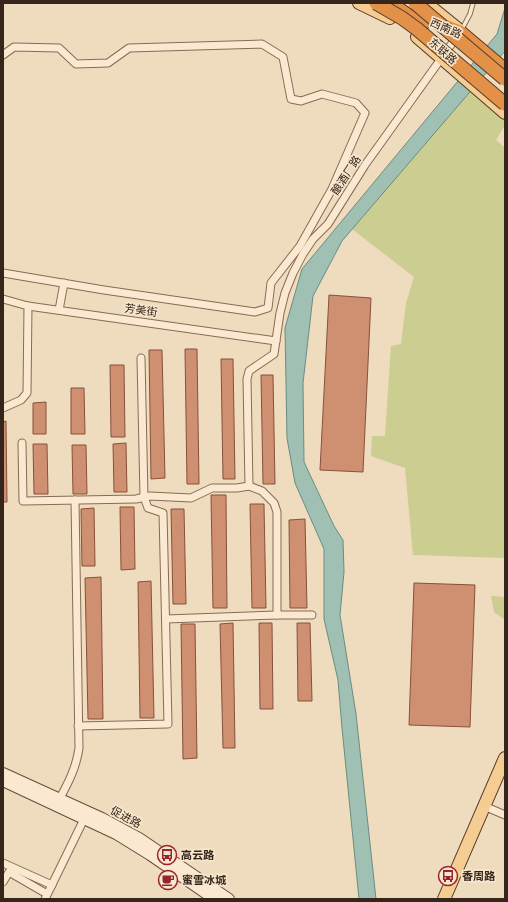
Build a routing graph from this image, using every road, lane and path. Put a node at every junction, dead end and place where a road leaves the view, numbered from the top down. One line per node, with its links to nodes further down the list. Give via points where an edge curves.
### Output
1 (359, 3): 9 (main road, via 399,23)
2 (376, 3): 15 (highway, 东联路, bridge, via 417,29)
3 (390, 3): 9 (highway, 西南路, via 416,20)
4 (403, 3): 8 (highway, 西南路, via 425,19)
5 (415, 3): 12 (highway, 东联路, bridge)
6 (426, 3): 8 (main road)
7 (473, 3): 8 (lane)
8 (460, 32): 9 (street, 酿酒厂路); 11 (highway, 西南路)
9 (445, 53): 13 (highway, 西南路); 22 (street, 酿酒厂路, via 365,165 328,224 303,254 285,293)
10 (3, 55): 18 (street, via 14,47 59,48 76,64 108,63 129,48 262,44 283,57 291,99 301,101 322,94 356,103 365,113 332,189 300,246 271,283 268,308 255,312)
11 (501, 67)
12 (505, 79)
13 (480, 83): 14 (highway, 西南路); 16 (main road)
14 (505, 96)
15 (505, 104)
16 (505, 113)
17 (3, 273): 18 (street)
18 (64, 283): 21 (street)
19 (3, 299): 20 (street, 芳美街)
20 (28, 306): 21 (street, 芳美街); 24 (street, via 27,393 21,400)
21 (59, 310): 22 (street, 芳美街)
22 (276, 341): 26 (street, 酿酒厂路, via 274,354 249,371 247,379)
23 (141, 358): 27 (street)
24 (3, 408)
25 (22, 443): 28 (street, via 23,501)
26 (249, 486): 27 (street, via 212,488 191,498); 29 (street, via 262,491 274,503 276,512)
27 (144, 497): 28 (street); 31 (street, via 148,508 163,513)
28 (75, 500): 32 (street)
29 (277, 615): 30 (street); 31 (street)
30 (312, 615)
31 (166, 619): 32 (street, via 168,724)
32 (78, 726): 37 (street, via 77,760 73,774)
33 (505, 758): 38 (main road)
34 (3, 773): 37 (main road, 促进路)
35 (505, 777): 38 (main road)
36 (3, 781): 37 (main road, 促进路)
37 (58, 802): 39 (main road, 促进路)
38 (488, 808): 40 (street); 47 (main road); 48 (main road)
39 (86, 815): 43 (street); 45 (main road, 促进路); 46 (main road, 促进路, via 139,838)
40 (505, 815)
41 (3, 863): 43 (street)
42 (3, 882): 44 (street, via 9,872)
43 (52, 886): 44 (street)
44 (46, 896)
45 (214, 899)
46 (229, 899)
47 (444, 899)
48 (453, 899)

